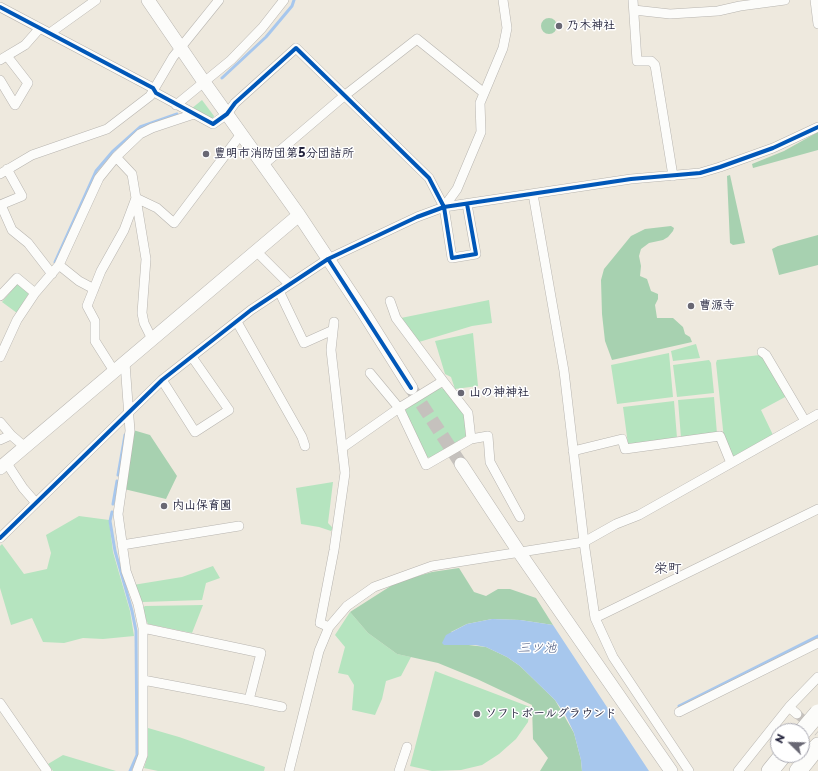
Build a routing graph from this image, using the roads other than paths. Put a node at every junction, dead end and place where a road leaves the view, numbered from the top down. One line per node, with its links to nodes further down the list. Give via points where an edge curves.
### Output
1 (96, 0): 10 (street)
2 (148, 0): 16 (street)
3 (219, 0): 16 (street)
4 (284, 0): 19 (street, via 262,28 231,60)
5 (503, 0): 21 (street, via 507,28 503,48)
6 (633, 0): 12 (street)
7 (785, 0): 9 (street)
8 (815, 0): 13 (street)
9 (767, 1): 12 (street, via 718,11 670,14)
10 (83, 4): 15 (street)
11 (0, 7): 14 (street)
12 (634, 10): 31 (street, via 637,61 651,61 655,65)
13 (818, 24)
14 (40, 28): 15 (street); 17 (street, via 25,45)
15 (50, 32): 20 (street)
16 (181, 48): 19 (street); 20 (street)
17 (4, 58): 18 (street, via 28,83 15,105)
18 (0, 80)
19 (204, 82): 23 (street); 25 (street)
20 (153, 88): 23 (street, via 156,93); 30 (street, via 150,96 107,128 32,155)
21 (484, 93): 22 (street, via 417,39); 36 (street, via 480,103 481,132 457,189)
22 (344, 96): 25 (street, via 296,48 235,103); 29 (street); 36 (street, via 429,178)
23 (176, 105): 24 (street)
24 (194, 114): 25 (street, via 213,124); 28 (street, via 146,131)
25 (227, 114): 27 (street)
26 (818, 127): 31 (street, via 772,148 720,167 700,173)
27 (241, 134): 29 (street); 33 (street, via 174,223 157,208)
28 (116, 157): 33 (street, via 132,174); 40 (street, via 99,178)
29 (263, 165): 37 (street)
30 (3, 171): 35 (street, via 22,196)
31 (674, 176): 32 (street, via 631,179)
32 (533, 194): 34 (street); 70 (street, via 564,371)
33 (136, 198): 43 (street, via 124,230 108,254); 49 (street, via 146,259 142,313)
34 (467, 204): 36 (street); 36 (street, via 476,254 452,258)
35 (0, 205): 41 (street, via 12,230 28,243)
36 (444, 207): 39 (street, via 416,217)
37 (299, 215): 38 (street); 39 (street)
38 (256, 251): 42 (street); 49 (street)
39 (328, 259): 42 (street); 58 (street)
40 (59, 265): 41 (street); 43 (street)
41 (52, 274): 45 (street)
42 (290, 284): 44 (street)
43 (94, 289): 54 (street, via 87,306 95,321 95,341)
44 (279, 291): 48 (street); 69 (street, via 304,343 333,326 331,350)
45 (35, 293): 46 (street, via 17,278); 51 (street, via 12,329)
46 (0, 296)
47 (390, 301): 57 (street, via 396,318)
48 (237, 322): 52 (street); 68 (street)
49 (152, 339): 53 (street)
50 (762, 352): 62 (street)
51 (1, 353)
52 (192, 357): 56 (street); 56 (street, via 229,410 195,432)
53 (125, 363): 54 (street); 60 (street)
54 (114, 371): 67 (street)
55 (370, 373): 59 (street)
56 (162, 380): 60 (street)
57 (443, 381): 59 (street); 65 (street, via 468,413)
58 (411, 388)
59 (399, 408): 65 (street, via 426,465); 69 (street)
60 (128, 414): 74 (street); 80 (street, via 130,431 118,514)
61 (818, 414): 62 (street)
62 (805, 421): 71 (street)
63 (0, 422): 64 (street)
64 (10, 435): 66 (street); 67 (street)
65 (471, 439): 76 (street, via 488,436 490,462)
66 (0, 440)
67 (24, 446): 73 (street)
68 (305, 446)
69 (342, 448): 83 (street, via 345,473 342,501 320,623)
70 (573, 451): 71 (street, via 622,438 625,449 720,436); 79 (street)
71 (731, 462): 79 (street, via 639,516 616,524)
72 (462, 464): 81 (street)
73 (3, 465): 74 (street)
74 (36, 503): 78 (street)
75 (818, 509): 82 (street)
76 (520, 518)
77 (238, 526): 80 (street)
78 (0, 538)
79 (584, 542): 81 (street); 82 (street)
80 (122, 545): 84 (street, via 126,571 138,604)
81 (519, 552): 83 (street, via 432,566 374,588 347,606); 107 (street)
82 (595, 618): 108 (street, via 613,657)
83 (329, 627): 105 (street, via 319,651)
84 (143, 628): 87 (street); 88 (street, via 261,653)
85 (818, 643): 93 (street)
86 (818, 677): 91 (street)
87 (143, 680): 88 (street); 104 (street, via 143,755)
88 (249, 700): 90 (street)
89 (0, 703): 103 (street)
90 (282, 707)
91 (789, 707): 95 (street); 109 (street)
92 (818, 707): 96 (highway)
93 (679, 712)
94 (818, 713): 97 (highway, bridge)
95 (797, 714)
96 (805, 723)
97 (810, 723)
98 (818, 746): 112 (highway)
99 (407, 747): 106 (street)
100 (818, 750): 113 (highway)
101 (772, 763): 110 (highway)
102 (776, 763): 111 (highway)
103 (47, 771)
104 (137, 771)
105 (289, 771)
106 (399, 771)
107 (671, 771)
108 (689, 771)
109 (738, 771)
110 (766, 771)
111 (770, 771)
112 (798, 771)
113 (802, 771)

